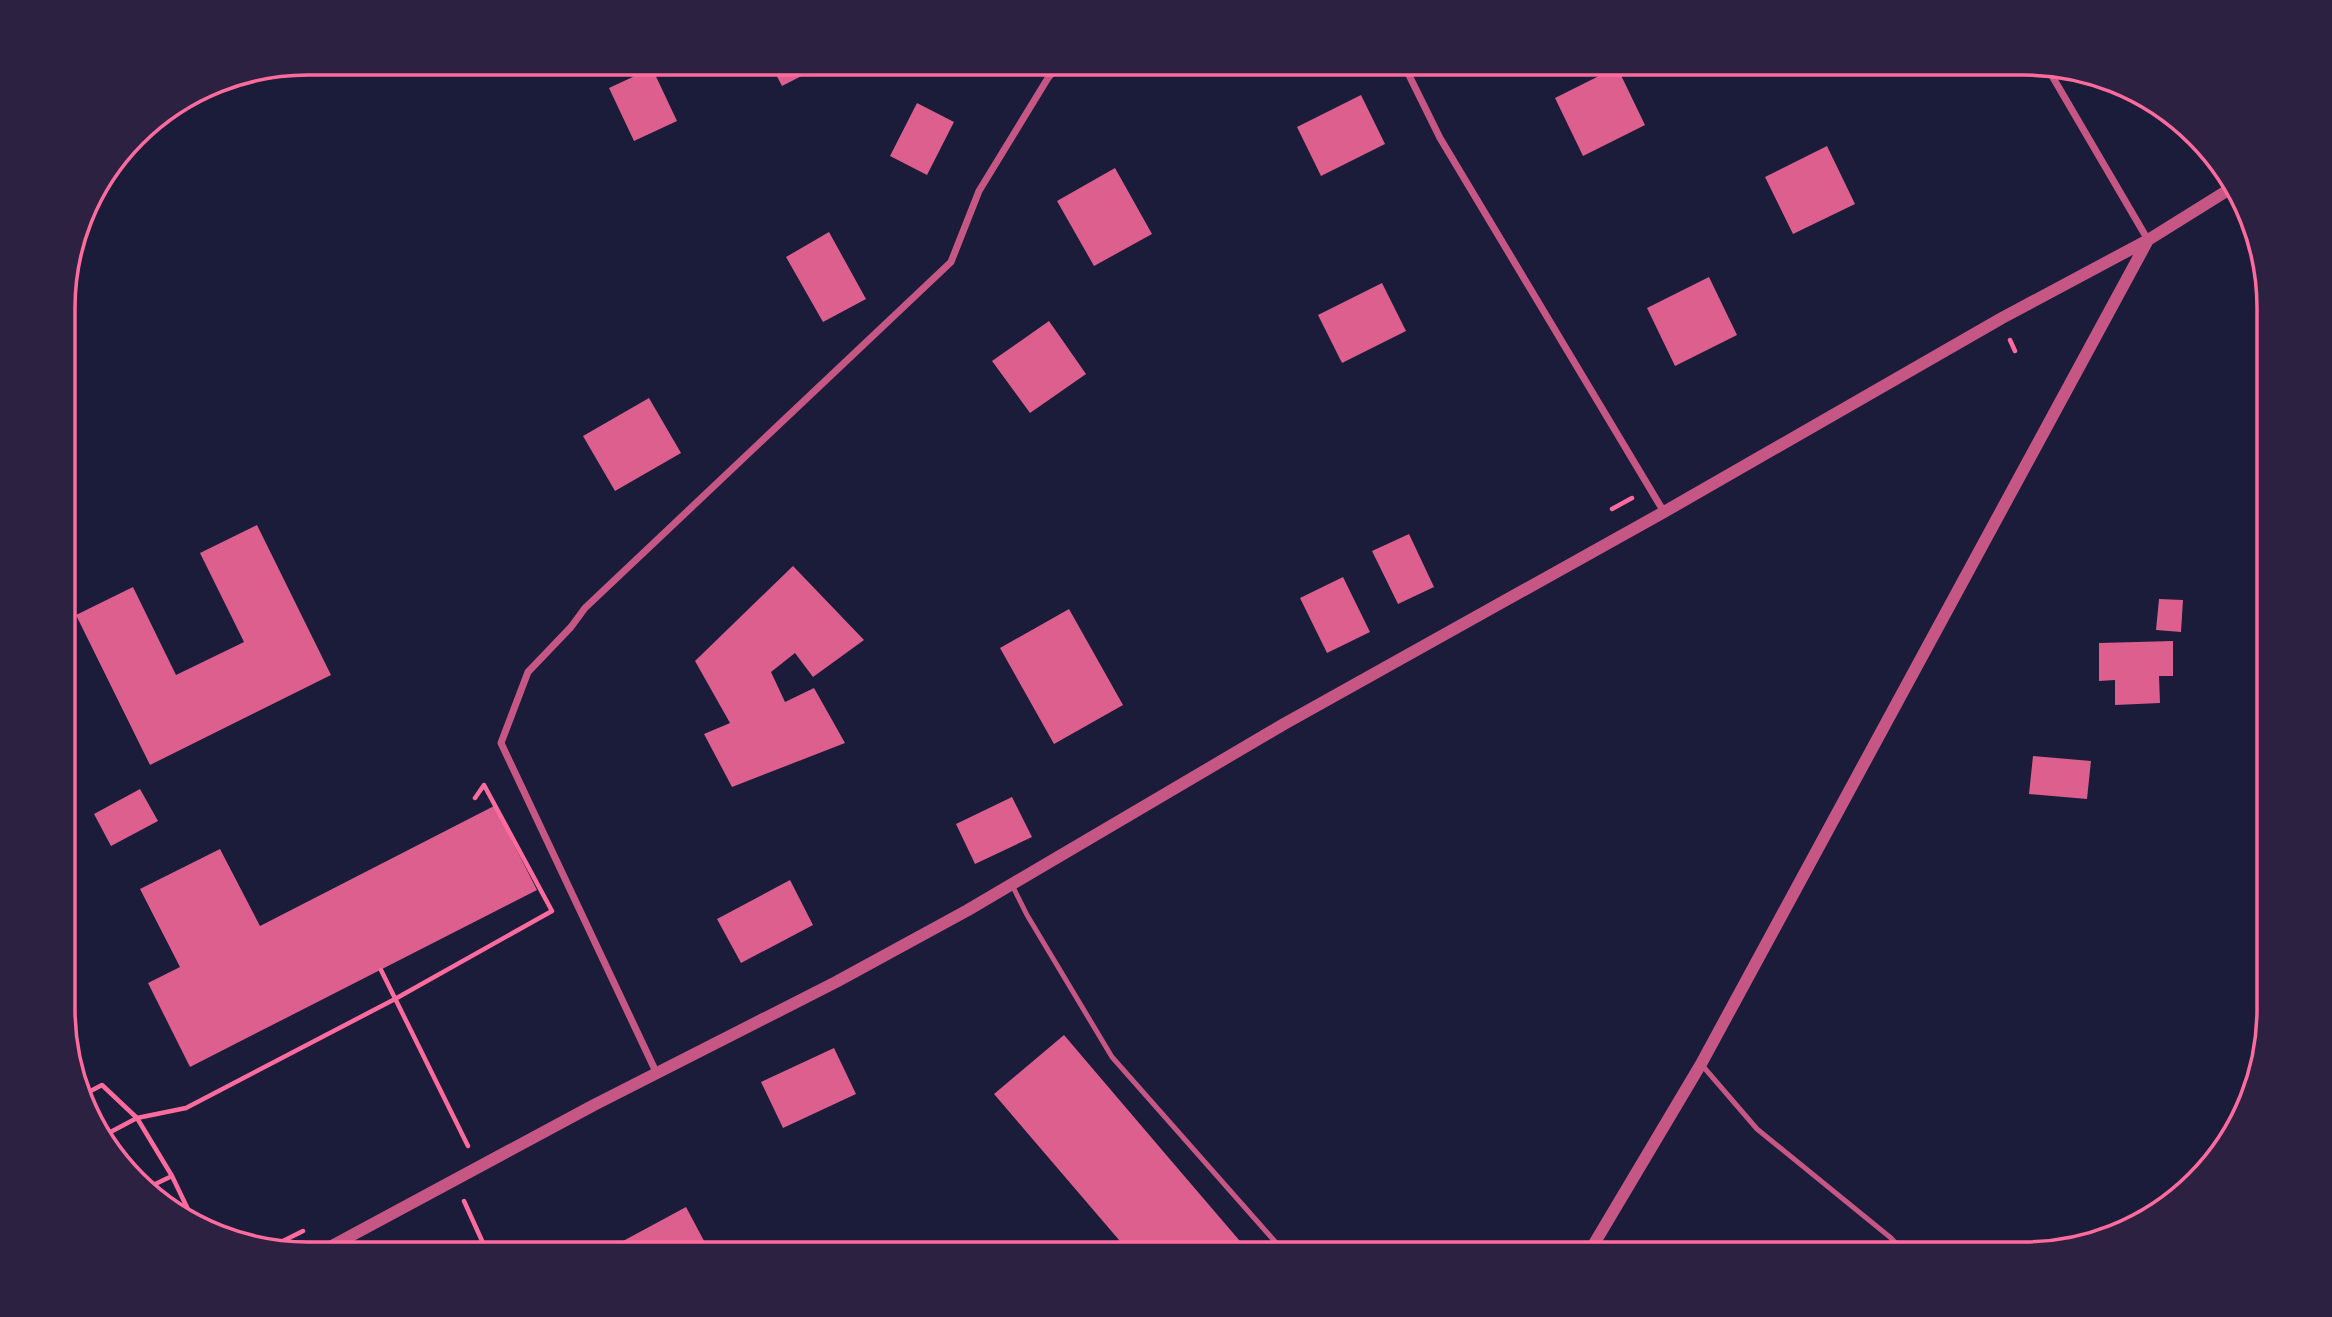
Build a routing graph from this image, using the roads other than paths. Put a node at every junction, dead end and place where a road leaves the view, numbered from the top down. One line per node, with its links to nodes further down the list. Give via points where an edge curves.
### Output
1 (1051, 75): 9 (street, via 979,191 951,262 585,608 528,672 501,743)
2 (1409, 75): 6 (street, via 1440,138)
3 (2053, 77): 5 (street)
4 (2225, 192): 5 (street)
5 (2148, 240): 6 (street, via 2002,318); 8 (street)
6 (1664, 512): 7 (street, via 1284,724)
7 (1012, 885): 9 (street); 10 (lane, via 1112,1057)
8 (1701, 1064): 11 (street); 12 (lane, via 1758,1129)
9 (657, 1074): 13 (street)
10 (1275, 1241)
11 (1596, 1241)
12 (1894, 1241)
13 (339, 1242)

